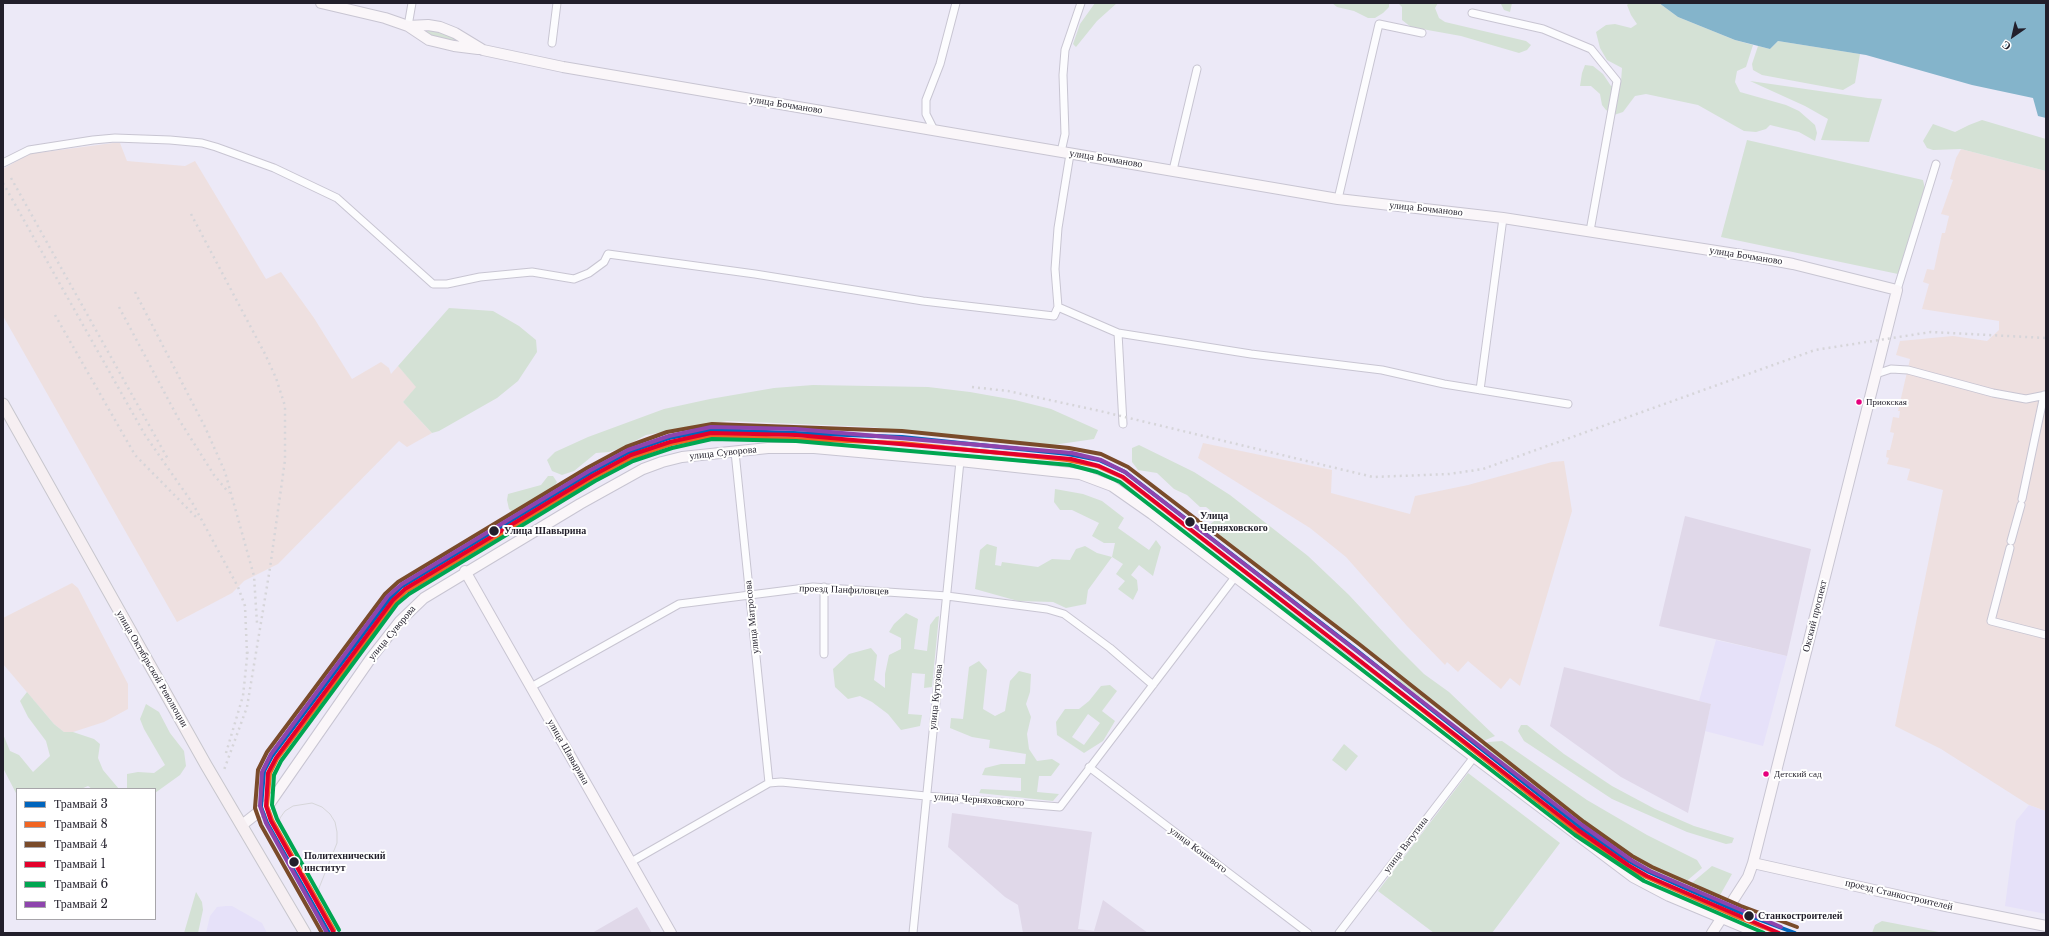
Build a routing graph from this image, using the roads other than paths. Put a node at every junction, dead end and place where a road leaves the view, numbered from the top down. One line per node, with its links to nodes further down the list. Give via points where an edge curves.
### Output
1 (321, 3): 7 (main road, улица Бочманово)
2 (412, 3): 7 (street)
3 (557, 3): 9 (street)
4 (956, 3): 12 (street, via 940,64 926,100 926,114)
5 (1081, 3): 13 (street, via 1065,50 1063,75)
6 (1472, 13): 19 (street, via 1543,29 1591,49 1617,81)
7 (408, 26): 10 (main road, via 429,40); 10 (main road, улица Бочманово, via 428,25 449,30)
8 (1422, 33): 17 (street, via 1379,24)
9 (552, 43)
10 (482, 50): 12 (main road, улица Бочманово, via 684,89)
11 (1197, 69): 16 (street)
12 (934, 130): 13 (main road, улица Бочманово)
13 (1066, 153): 16 (main road, улица Бочманово); 21 (street, via 1055,269)
14 (3, 163): 21 (street, via 29,150 115,138 170,140 216,146 274,168 337,198 433,284 532,272 574,279 589,273 604,262 608,254 763,275 923,301 1054,316)
15 (1936, 164): 20 (street)
16 (1173, 170): 17 (main road, улица Бочманово)
17 (1338, 199): 18 (main road, улица Бочманово)
18 (1503, 218): 19 (main road, улица Бочманово); 24 (street)
19 (1590, 231): 20 (main road, улица Бочманово, via 1793,264)
20 (1897, 290): 23 (main road, Окский проспект)
21 (1058, 307): 22 (street)
22 (1118, 333): 24 (street, via 1251,354 1382,370); 28 (street)
23 (1876, 374): 25 (street, via 1891,369 1908,370 1993,393 2026,399); 46 (main road, Окский проспект)
24 (1480, 390): 27 (street)
25 (2045, 395): 36 (street, via 2022,502 1991,622)
26 (3, 404): 44 (main road, улица Октябрьской Революции)
27 (1568, 404)
28 (1123, 424)
29 (735, 452): 30 (main road, улица Суворова, via 768,448 814,448); 31 (main road, улица Суворова, via 682,457 643,469); 34 (street, улица Матросова)
30 (960, 461): 32 (main road, улица Суворова, via 1080,474 1112,486); 35 (street, улица Кутузова)
31 (465, 571): 39 (main road, улица Шавырина); 44 (main road, улица Суворова, via 424,598 400,621 270,802)
32 (1235, 577): 38 (street, улица Черняховского); 40 (main road, улица Суворова)
33 (824, 587): 34 (street, проезд Панфиловцев, via 800,587); 35 (street, проезд Панфиловцев); 37 (street)
34 (749, 595): 39 (street, проезд Панфиловцев, via 679,604); 42 (street, улица Матросова)
35 (947, 596): 38 (street, проезд Панфиловцев, via 1047,608 1064,614); 43 (street, улица Кутузова)
36 (2046, 635)
37 (824, 654)
38 (1153, 684): 41 (street, улица Черняховского)
39 (531, 687): 45 (main road, улица Шавырина)
40 (1474, 757): 47 (main road, улица Суворова, via 1633,877 1652,889); 53 (street, улица Ватутина)
41 (1089, 767): 43 (street, улица Черняховского, via 1060,807); 52 (street, улица Кошевого)
42 (769, 783): 43 (street, улица Черняховского, via 782,782); 45 (street, улица Черняховского)
43 (926, 796): 51 (street, улица Кутузова)
44 (242, 825): 49 (main road, улица Октябрьской Революции)
45 (631, 862): 50 (main road, улица Шавырина)
46 (1753, 863): 47 (main road, Окский проспект, via 1748,877); 48 (main road, проезд Станкостроителей, via 1940,906)
47 (1722, 919): 54 (main road, Окский проспект); 55 (main road, улица Суворова)
48 (2046, 926)
49 (305, 933)
50 (671, 933)
51 (913, 933)
52 (1308, 933)
53 (1339, 933)
54 (1712, 933)
55 (1758, 933)

